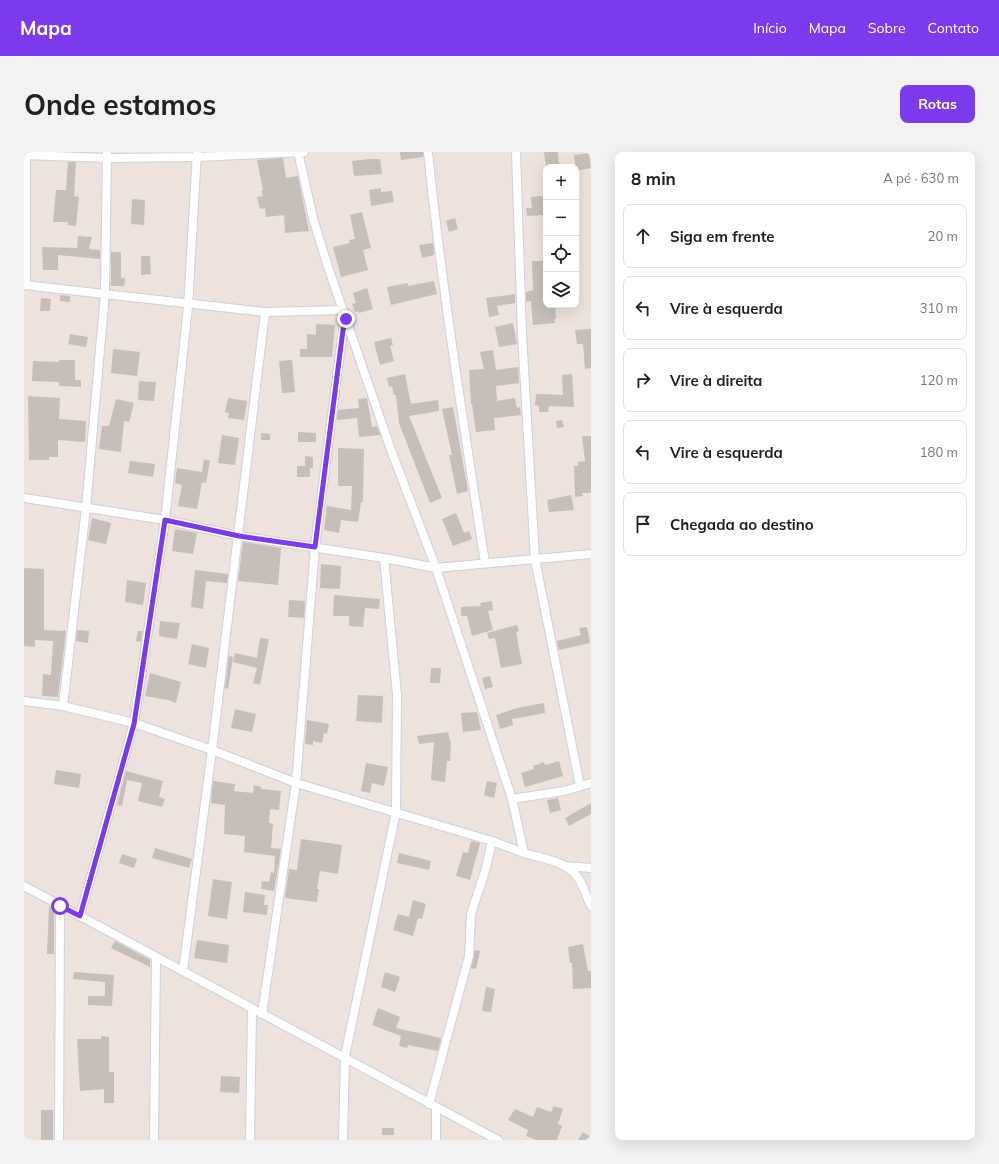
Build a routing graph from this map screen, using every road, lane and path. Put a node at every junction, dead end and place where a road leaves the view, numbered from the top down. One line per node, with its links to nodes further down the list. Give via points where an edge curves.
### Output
1 (300, 152): 6 (street); 10 (street, via 314,218)
2 (428, 152): 21 (street, via 448,323)
3 (516, 152): 20 (street, via 522,334)
4 (25, 154): 5 (street); 7 (street)
5 (108, 155): 6 (street); 8 (street)
6 (197, 155): 9 (street)
7 (25, 285): 8 (street)
8 (105, 293): 9 (street); 14 (street)
9 (188, 302): 11 (street); 15 (street)
10 (343, 310): 11 (street); 12 (street)
11 (265, 312): 16 (street)
12 (346, 319): 17 (street); 22 (street, via 391,450)
13 (24, 498): 14 (street)
14 (86, 508): 15 (street); 24 (street)
15 (165, 520): 16 (street); 25 (street)
16 (239, 536): 17 (street); 26 (street)
17 (315, 547): 19 (street); 28 (street)
18 (591, 554): 20 (street)
19 (384, 558): 22 (street); 31 (street, via 397,695)
20 (535, 559): 21 (street); 29 (street)
21 (485, 563): 22 (street)
22 (436, 568): 30 (street)
23 (24, 701): 24 (street)
24 (63, 706): 25 (street)
25 (134, 724): 26 (street); 39 (street)
26 (212, 750): 28 (street); 41 (street)
27 (591, 783): 29 (street)
28 (296, 784): 31 (street); 43 (street)
29 (580, 786): 30 (street)
30 (512, 799): 33 (street)
31 (396, 812): 32 (street); 44 (street)
32 (492, 841): 33 (street); 45 (street, via 471,914 469,956)
33 (524, 853): 34 (street)
34 (564, 866): 35 (street); 38 (street, via 577,876)
35 (591, 868)
36 (24, 886): 37 (street)
37 (60, 906): 39 (street); 46 (street)
38 (591, 906)
39 (80, 916): 40 (street)
40 (156, 957): 41 (street); 47 (street)
41 (183, 971): 42 (street)
42 (252, 1009): 43 (street); 48 (street)
43 (262, 1014): 44 (street)
44 (345, 1056): 45 (street); 49 (street)
45 (433, 1106): 50 (street); 51 (street)
46 (59, 1140)
47 (154, 1140)
48 (250, 1140)
49 (343, 1140)
50 (436, 1140)
51 (498, 1140)

